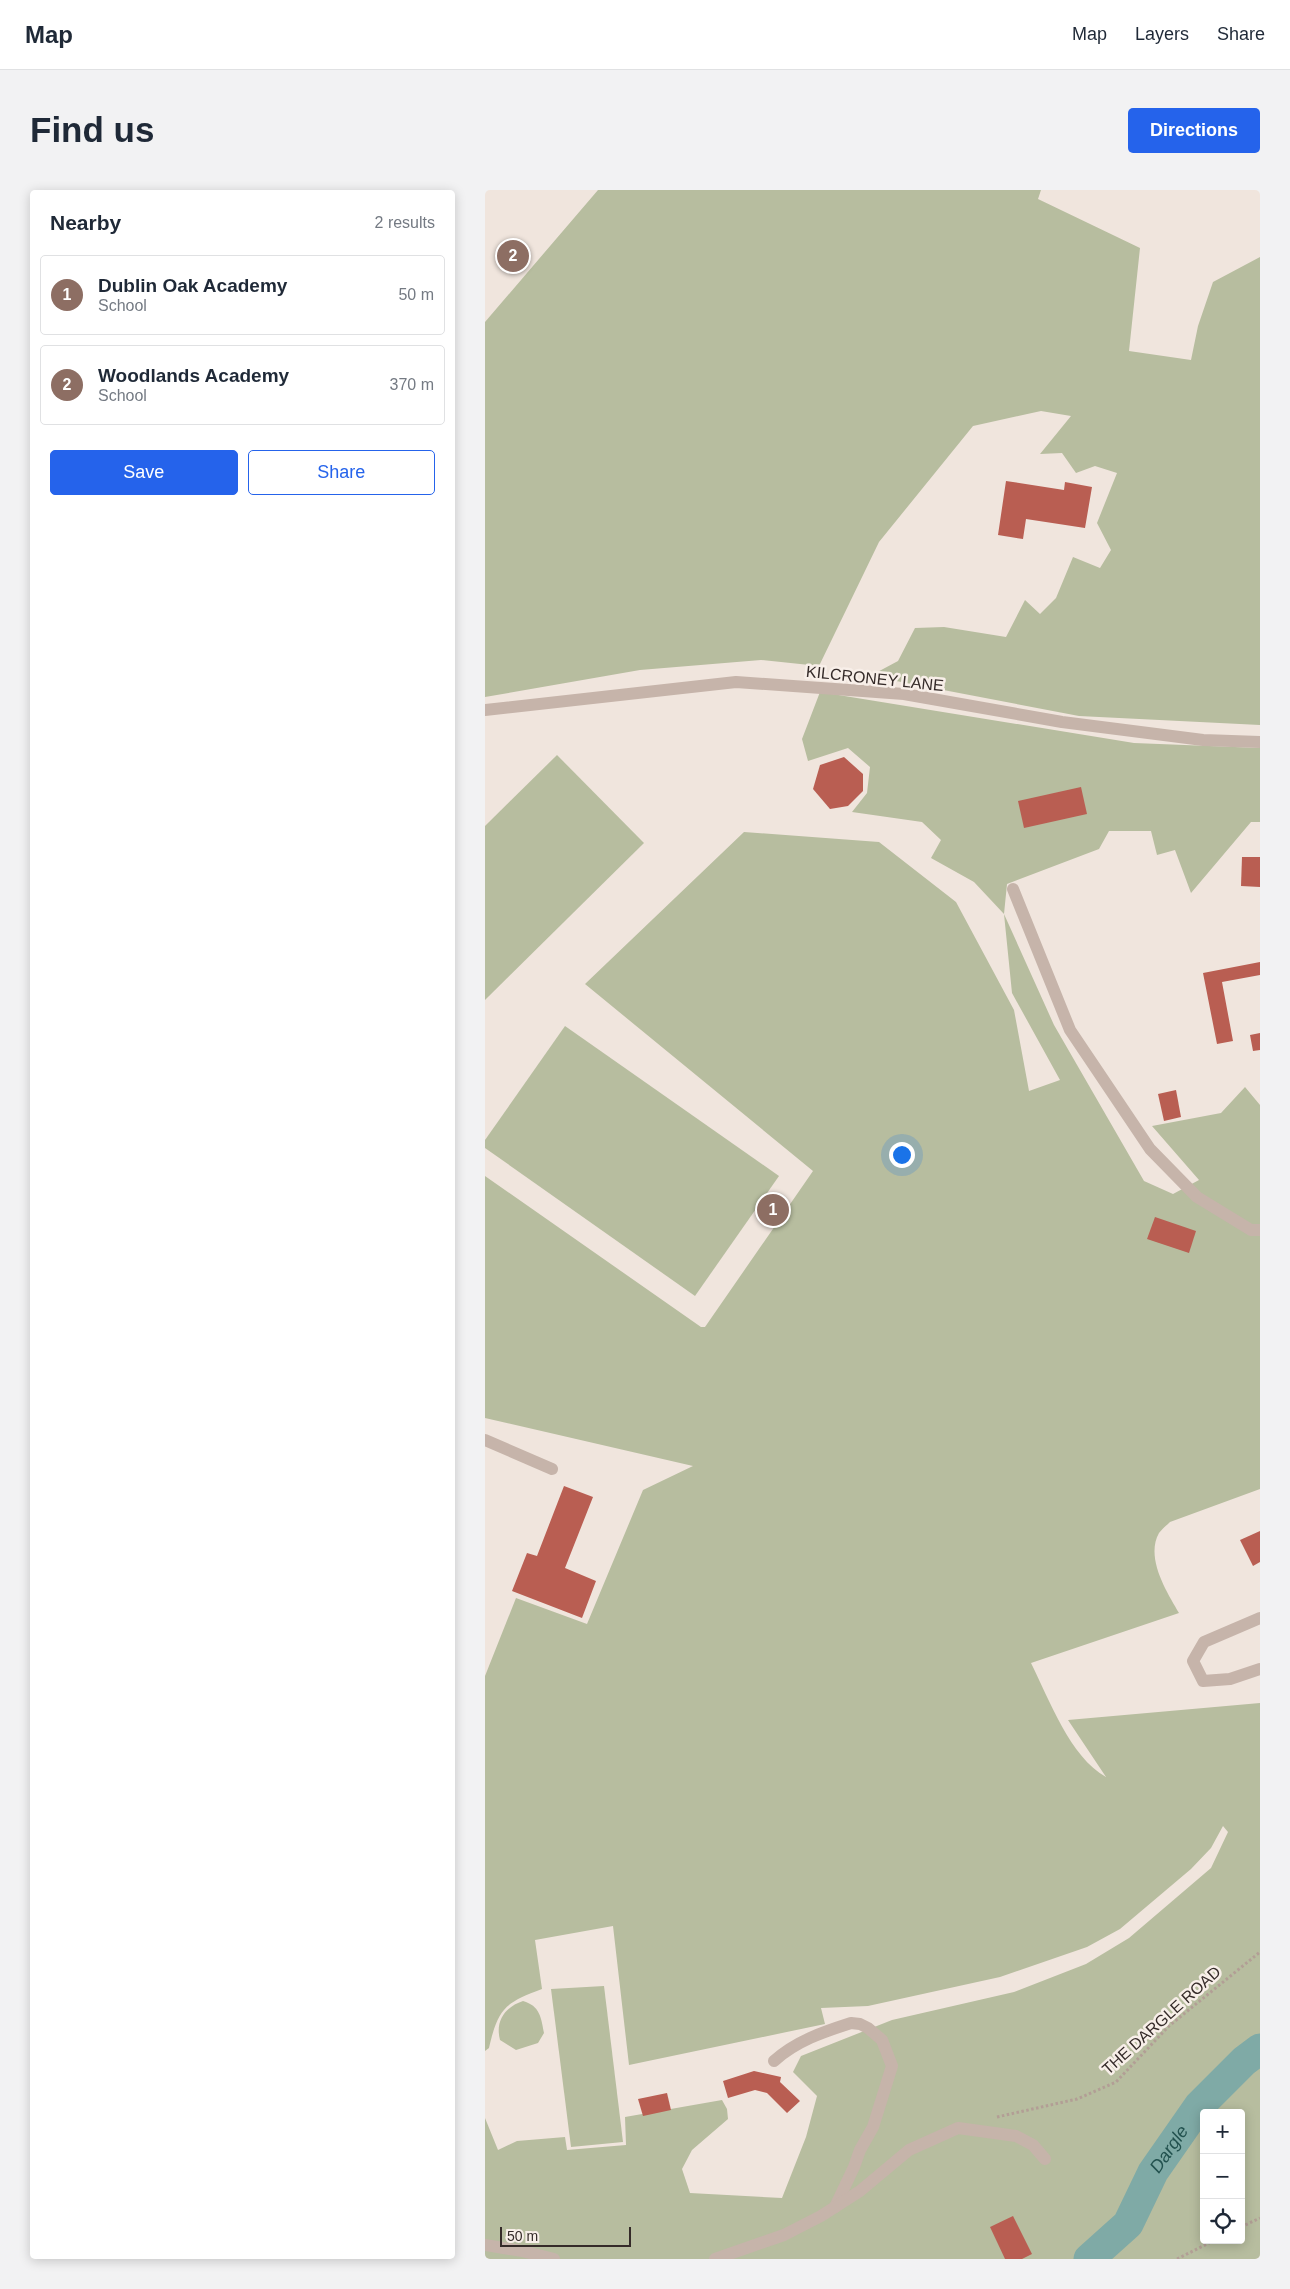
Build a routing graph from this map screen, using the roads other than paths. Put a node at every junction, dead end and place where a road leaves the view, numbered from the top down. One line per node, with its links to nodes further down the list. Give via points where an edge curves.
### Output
1 (485, 710): 2 (street, KILCRONEY LANE, via 736,682 904,694 1062,722 1203,740)
2 (1260, 742)
3 (1013, 889): 4 (street, via 1070,1030 1150,1149 1197,1197 1251,1230)
4 (1260, 1230)
5 (485, 1440): 6 (street)
6 (552, 1469)
7 (1260, 1618): 8 (street, via 1204,1642 1193,1661 1203,1680 1230,1679)
8 (1260, 1669)
9 (774, 2061): 11 (street, via 800,2042 851,2024 860,2024 875,2034 889,2054 892,2066 889,2082 873,2127)
10 (1045, 2159): 11 (street, via 1033,2145 1016,2136 958,2128 909,2150 860,2191)
11 (835, 2207): 14 (street, via 784,2235)
12 (485, 2245): 13 (street)
13 (554, 2259)
14 (715, 2259)

